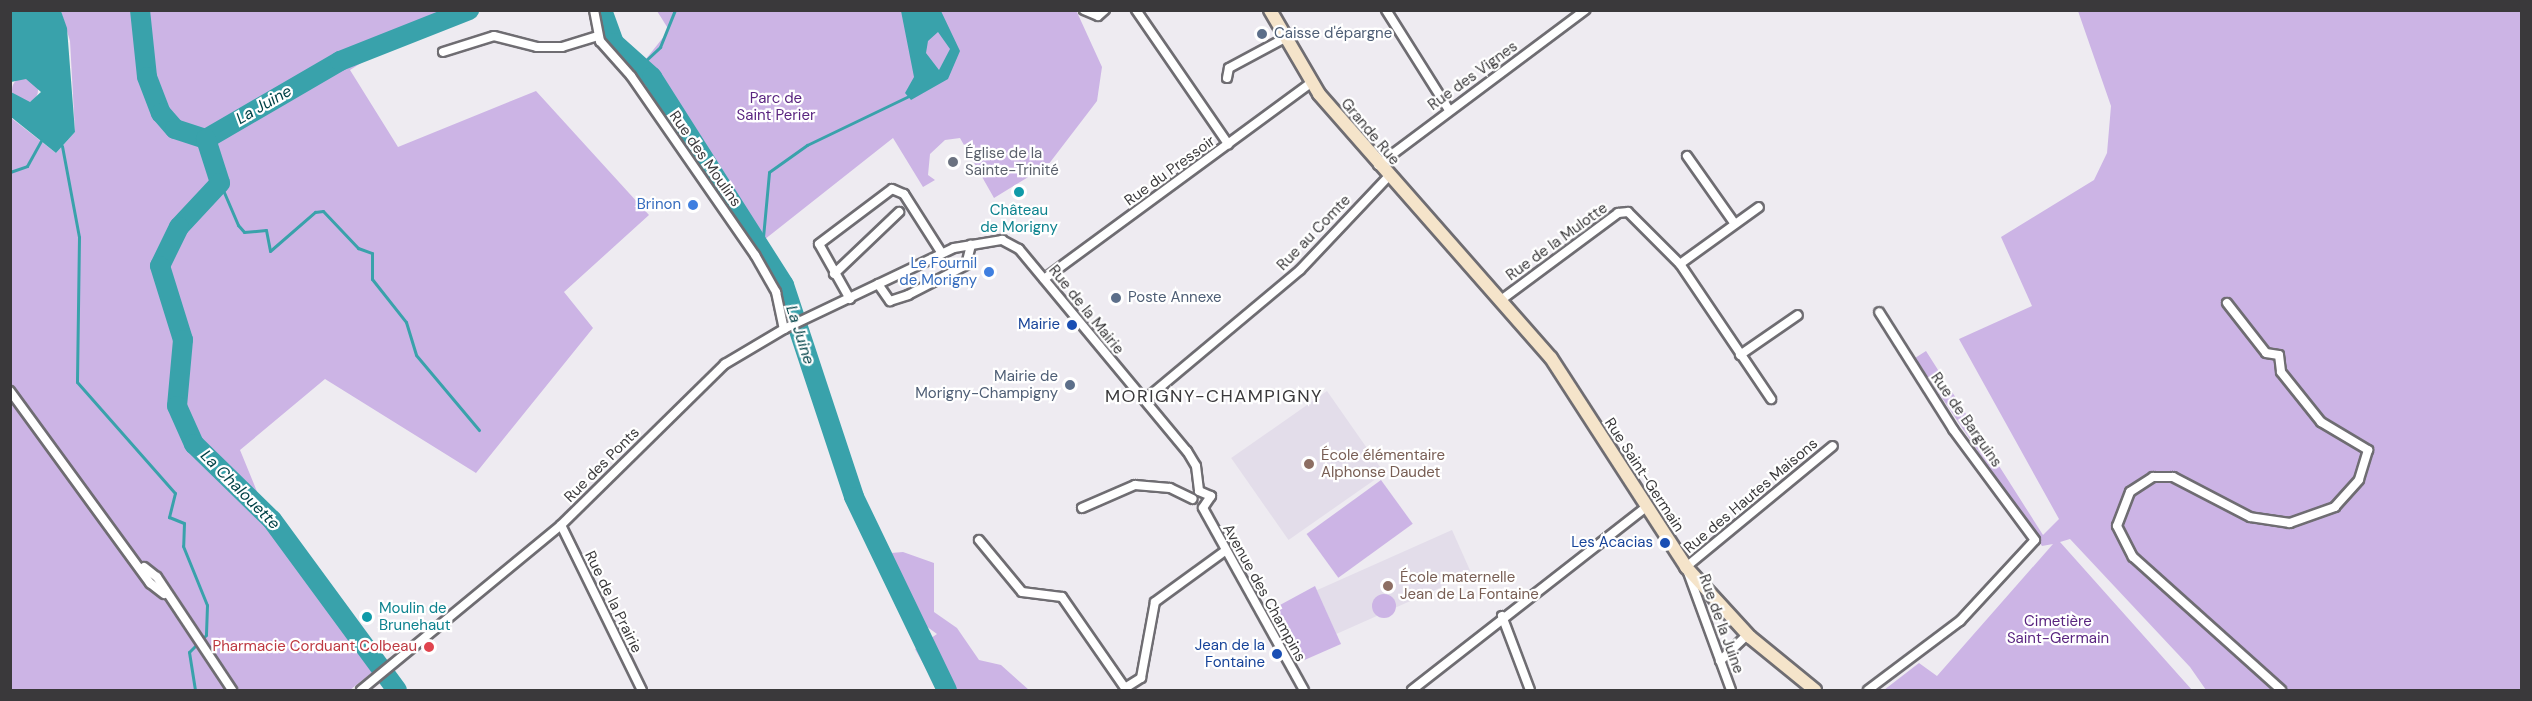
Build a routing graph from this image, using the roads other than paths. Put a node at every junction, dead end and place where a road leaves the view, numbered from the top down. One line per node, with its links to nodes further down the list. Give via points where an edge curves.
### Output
1 (594, 10): 8 (street, Rue des Moulins)
2 (1084, 10): 3 (street, via 1098,16)
3 (1105, 10)
4 (1136, 10): 14 (street)
5 (1270, 10): 9 (main road, Grande Rue)
6 (1386, 10): 13 (street)
7 (1585, 10): 13 (street, Rue des Vignes)
8 (597, 36): 10 (street, via 562,47 537,47 494,36); 34 (street, Rue des Moulins, via 755,255 776,292)
9 (1285, 38): 11 (street, via 1230,68); 12 (main road, Grande Rue)
10 (443, 52)
11 (1227, 78)
12 (1311, 83): 14 (street, Rue du Pressoir); 16 (main road, Grande Rue)
13 (1449, 110): 16 (street, Rue des Vignes)
14 (1228, 144): 27 (street, Rue du Pressoir)
15 (1687, 156): 20 (street)
16 (1378, 165): 17 (main road, Grande Rue)
17 (1388, 177): 24 (main road, Grande Rue); 37 (street, Rue au Comte, via 1300,270)
18 (1760, 207): 20 (street)
19 (899, 212): 26 (street)
20 (1735, 224): 25 (street)
21 (1002, 240): 22 (street, Rue des Ponts); 27 (street, Rue de la Mairie, via 1019,249)
22 (971, 245): 23 (street, Rue des Ponts); 28 (street, via 966,265 908,295 890,301)
23 (941, 252): 26 (street, via 904,194 892,189 821,239 819,251); 28 (street, Rue des Ponts)
24 (1464, 260): 30 (main road, Rue Saint-Germain)
25 (1680, 264): 30 (street, Rue de la Mulotte, via 1657,246 1636,216 1618,213); 35 (street, Rue de la Mulotte)
26 (834, 274): 29 (street)
27 (1044, 279): 37 (street, Rue de la Mairie, via 1131,388)
28 (878, 284): 29 (street, Rue des Ponts)
29 (850, 299): 34 (street, Rue des Ponts)
30 (1501, 300): 41 (main road, Rue Saint-Germain, via 1551,358)
31 (2227, 303): 60 (street, via 2266,353 2279,355 2281,372 2321,422 2368,450 2359,480 2335,507 2290,523 2250,517 2173,477 2153,477 2130,492 2117,525 2133,557)
32 (1879, 312): 59 (street, Rue de Barguins, via 1953,429 2035,540 1960,621)
33 (1798, 315): 35 (street)
34 (786, 328): 44 (street, Rue des Ponts, via 725,364)
35 (1740, 355): 38 (street, Rue de la Mulotte)
36 (10, 391): 51 (street, via 141,564 157,577 164,594)
37 (1147, 398): 40 (street, via 1196,466)
38 (1771, 399)
39 (1833, 446): 47 (street, Rue des Hautes Maisons)
40 (1196, 495): 42 (street, via 1135,485); 43 (street); 43 (street, via 1211,496)
41 (1646, 507): 47 (main road, Rue Saint-Germain); 48 (street)
42 (1082, 508)
43 (1203, 508): 46 (street, Avenue des Champins)
44 (561, 525): 52 (street, Rue des Ponts); 53 (street, Rue de la Prairie)
45 (979, 540): 46 (street, via 1022,592 1062,597 1125,688 1141,678 1155,602)
46 (1225, 550): 54 (street, Avenue des Champins)
47 (1686, 567): 49 (main road, Rue Saint-Germain); 50 (street, Rue de la Juine)
48 (1502, 616): 55 (street); 56 (street)
49 (1747, 635): 50 (street); 58 (main road, Rue Saint-Germain)
50 (1720, 661): 57 (street, Rue de la Juine)
51 (232, 690)
52 (361, 690)
53 (642, 690)
54 (1304, 690)
55 (1412, 690)
56 (1530, 690)
57 (1731, 690)
58 (1815, 690)
59 (1868, 690)
60 (2281, 690)

